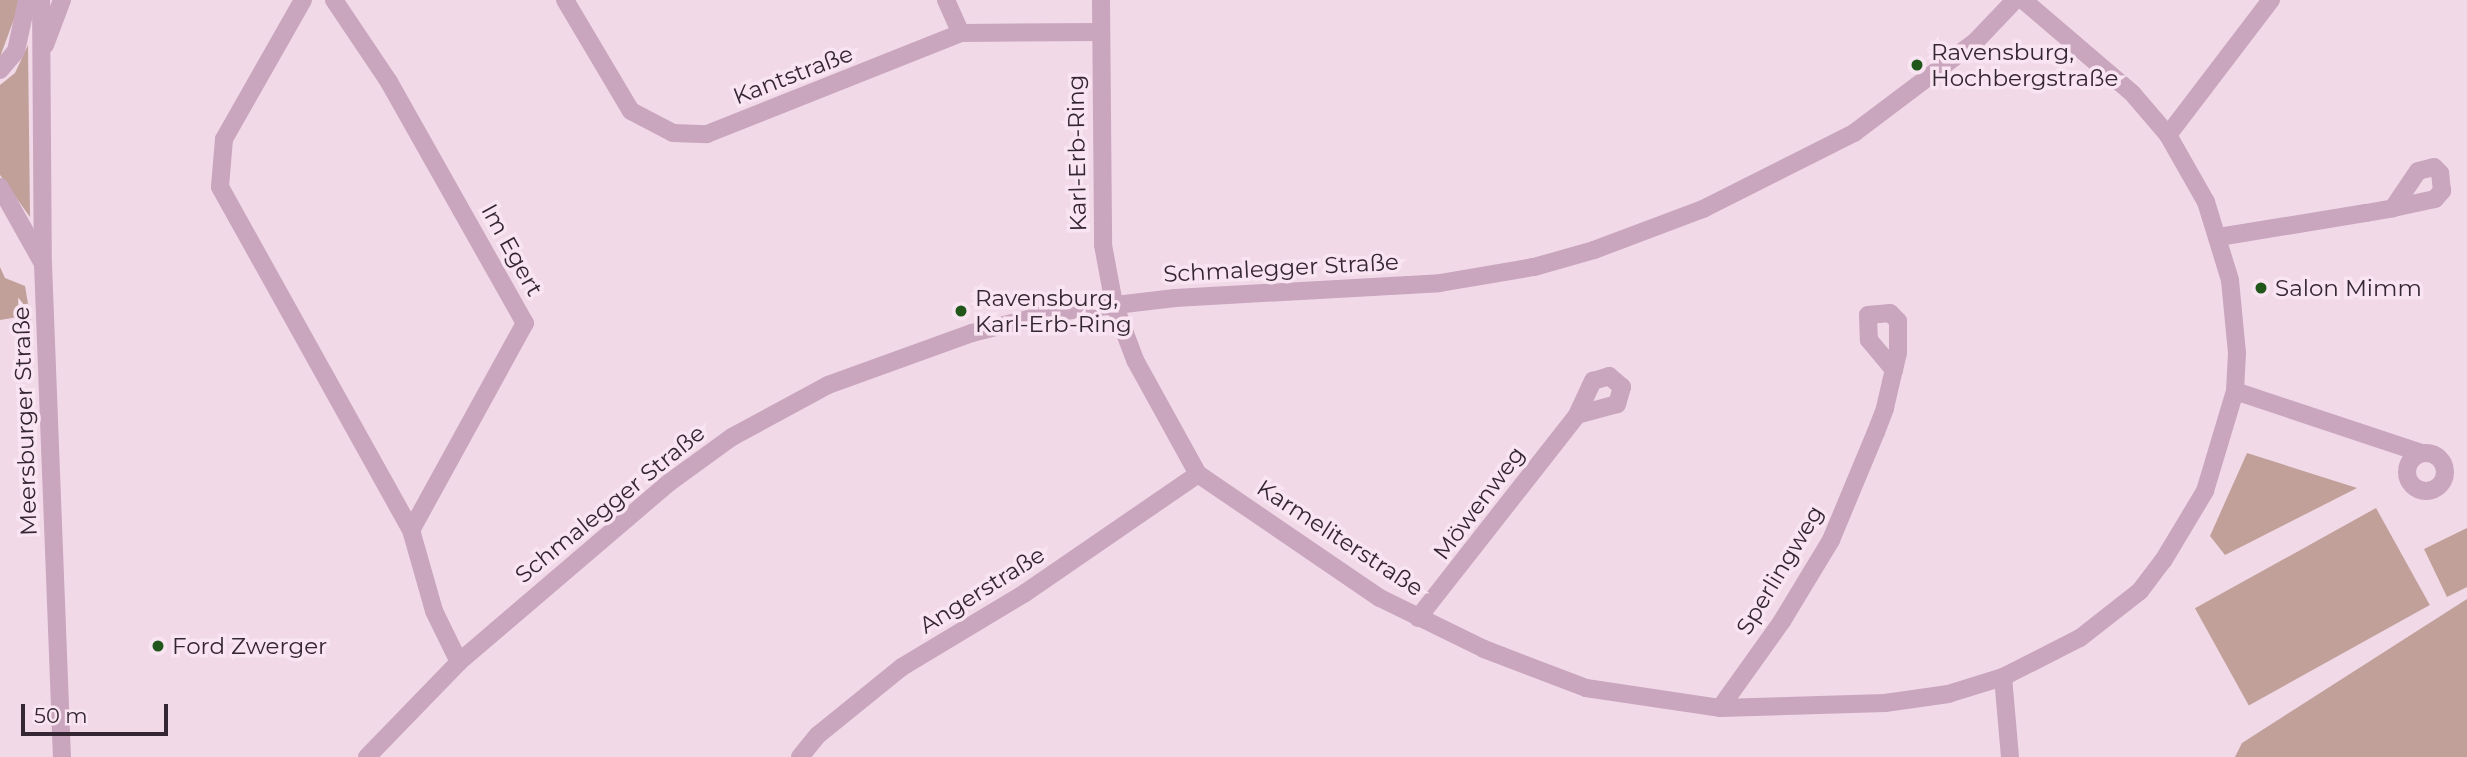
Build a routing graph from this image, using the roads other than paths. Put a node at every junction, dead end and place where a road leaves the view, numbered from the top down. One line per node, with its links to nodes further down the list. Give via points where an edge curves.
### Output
1 (27, 0): 15 (street, via 16,51)
2 (41, 0): 14 (street, Meersburger Straße)
3 (62, 0): 14 (street)
4 (303, 0): 27 (street, via 224,139 220,187)
5 (334, 0): 27 (street, Im Egert, via 389,82 525,323)
6 (565, 0): 13 (street, Kantstraße, via 631,111 673,133 707,134)
7 (946, 0): 13 (street)
8 (1101, 0): 12 (street, Karl-Erb-Ring)
9 (2015, 0): 21 (street, Schmalegger Straße, via 1976,41 1854,133 1703,209 1594,250 1534,267 1440,283)
10 (2023, 0): 16 (street, Karmeliterstraße, via 2132,93)
11 (2271, 0): 16 (street)
12 (1100, 32): 13 (street, Kantstraße); 21 (street, Karl-Erb-Ring, via 1103,245)
13 (961, 33)
14 (41, 58): 20 (street, Meersburger Straße)
15 (0, 70)
16 (2168, 135): 19 (street, Karmeliterstraße, via 2192,172)
17 (0, 187): 20 (street)
18 (2393, 208): 19 (street)
19 (2219, 236): 23 (street, Karmeliterstraße, via 2235,316)
20 (43, 264): 32 (street, Meersburger Straße)
21 (1114, 304): 26 (street, Karmeliterstraße, via 1135,360); 29 (street, Schmalegger Straße, via 972,332 870,368 767,416 670,482)
22 (1894, 370): 31 (street, Sperlingweg, via 1876,432 1831,540 1782,621)
23 (2235, 391): 25 (street); 30 (street, Karmeliterstraße, via 2205,491 2153,575 2103,623)
24 (1577, 415): 28 (street, Möwenweg)
25 (2421, 453)
26 (1198, 474): 28 (street, Karmeliterstraße, via 1380,598); 34 (street, Angerstraße, via 1025,593 902,667 818,734)
27 (411, 530): 29 (street, via 434,611)
28 (1418, 618): 31 (street, Karmeliterstraße, via 1586,688)
29 (459, 662): 33 (street, Schmalegger Straße)
30 (2003, 677): 31 (street, Karmeliterstraße, via 1948,694 1885,703); 35 (street)
31 (1720, 708)
32 (62, 757)
33 (367, 757)
34 (800, 757)
35 (2010, 757)

